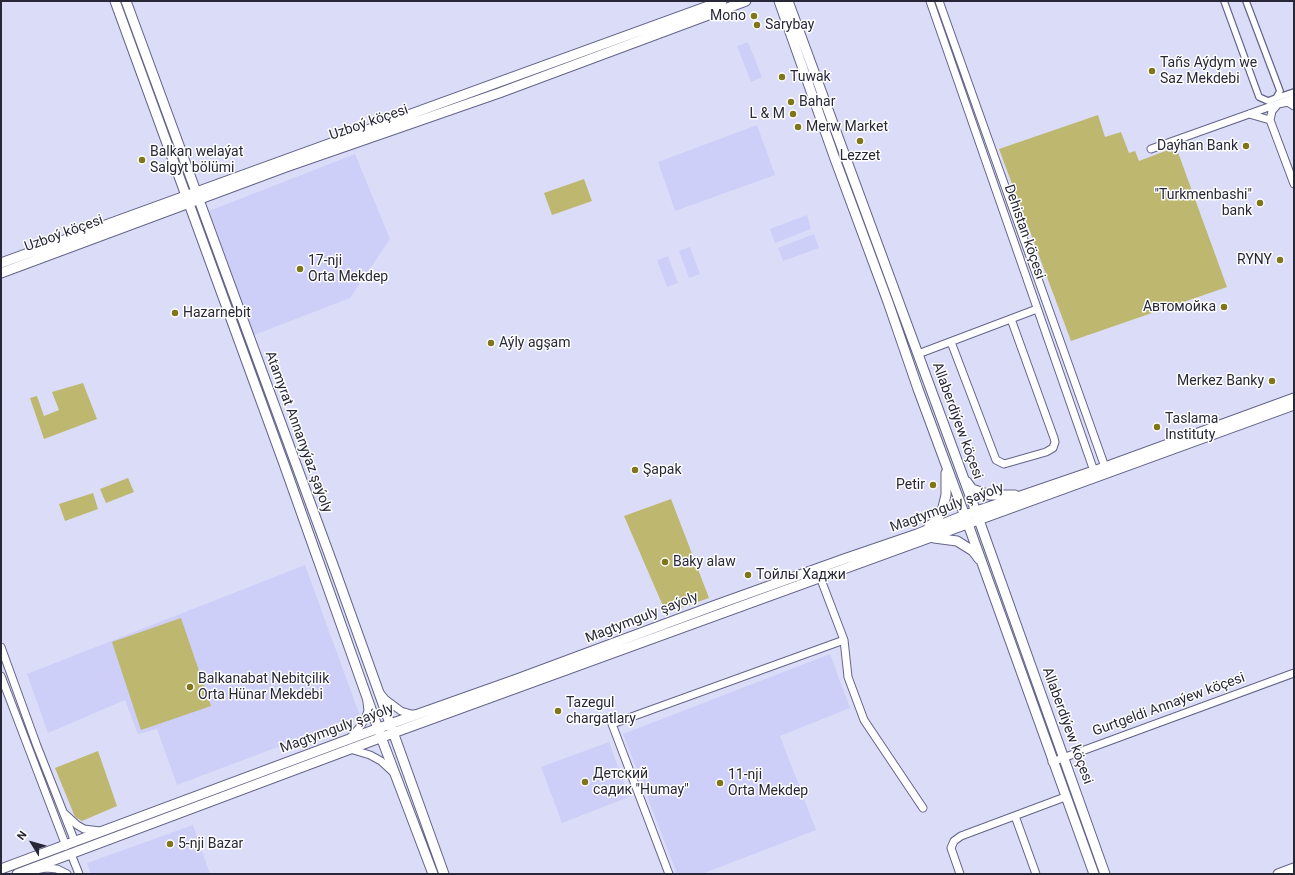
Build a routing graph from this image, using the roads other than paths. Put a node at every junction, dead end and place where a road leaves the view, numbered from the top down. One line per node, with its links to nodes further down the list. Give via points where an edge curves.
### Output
1 (115, 1): 20 (street, Atamyrat Annanyýaz şaýoly)
2 (126, 1): 19 (street, Atamyrat Annanyýaz şaýoly)
3 (722, 1): 19 (street, Uzboý köçesi)
4 (746, 1): 19 (street, Uzboý köçesi, via 499,93)
5 (779, 1): 29 (street, Allaberdiýew köçesi)
6 (788, 1): 26 (street, Allaberdiýew köçesi)
7 (930, 1): 23 (street, Dehistan köçesi)
8 (939, 1): 30 (street, Dehistan köçesi)
9 (1224, 1): 13 (street, via 1259,97)
10 (1246, 1): 13 (street, via 1280,91)
11 (1294, 92): 13 (street)
12 (1294, 98): 13 (street)
13 (1277, 101): 14 (street, via 1288,102); 15 (street); 16 (street)
14 (1294, 106)
15 (1248, 114): 16 (street); 17 (street)
16 (1270, 120): 18 (street)
17 (1151, 149)
18 (1294, 184)
19 (197, 196): 20 (street, Uzboý köçesi); 45 (street, Atamyrat Annanyýaz şaýoly)
20 (187, 199): 21 (street, Uzboý köçesi); 22 (street, Uzboý köçesi); 46 (street, Atamyrat Annanyýaz şaýoly)
21 (1, 263)
22 (1, 273)
23 (1037, 309): 24 (street); 31 (street, Dehistan köçesi)
24 (1011, 319): 25 (street); 25 (street, via 1054,438 1053,448 1046,452 1004,464 996,460)
25 (951, 342): 26 (street)
26 (918, 354): 32 (street, Allaberdiýew köçesi)
27 (1294, 398): 30 (street, Magtymguly şaýoly)
28 (1294, 405): 35 (street, Magtymguly şaýoly)
29 (940, 450): 34 (street, Allaberdiýew köçesi); 37 (street, via 946,477 946,495 942,511 937,520)
30 (1105, 467): 31 (street, Magtymguly şaýoly)
31 (1094, 470): 33 (street, Magtymguly şaýoly)
32 (963, 477): 33 (street, via 972,488 990,496); 35 (street, Allaberdiýew köçesi)
33 (1032, 492): 35 (street, Magtymguly şaýoly)
34 (965, 515): 35 (street, Magtymguly şaýoly); 36 (street, Allaberdiýew köçesi); 37 (street, Magtymguly şaýoly)
35 (978, 516): 36 (street, Magtymguly şaýoly); 53 (street, Allaberdiýew köçesi)
36 (968, 524): 38 (street, Magtymguly şaýoly); 39 (street, Allaberdiýew köçesi)
37 (916, 534): 47 (street, Magtymguly şaýoly)
38 (929, 538): 39 (street, via 957,541 973,551); 40 (street, Magtymguly şaýoly)
39 (981, 561): 54 (street, Allaberdiýew köçesi)
40 (820, 577): 41 (street); 49 (street, Magtymguly şaýoly)
41 (844, 640): 57 (street, via 848,677 864,720); 70 (street, via 612,724)
42 (1, 647): 58 (street)
43 (1294, 673): 53 (street, Gurtgeldi Annaýew köçesi)
44 (1, 676): 61 (street)
45 (378, 690): 47 (street, via 401,711); 49 (street, Atamyrat Annanyýaz şaýoly)
46 (366, 692): 48 (street, Atamyrat Annanyýaz şaýoly); 51 (street, via 368,710 365,720)
47 (420, 714): 49 (street, Magtymguly şaýoly)
48 (379, 728): 49 (street, Magtymguly şaýoly); 50 (street, Atamyrat Annanyýaz şaýoly); 51 (street, Magtymguly şaýoly)
49 (392, 728): 50 (street, Magtymguly şaýoly); 69 (street, Atamyrat Annanyýaz şaýoly)
50 (382, 737): 52 (street, Magtymguly şaýoly); 55 (street, Atamyrat Annanyýaz şaýoly)
51 (349, 739): 60 (street, Magtymguly şaýoly)
52 (350, 749): 55 (street, via 381,761); 62 (street, Magtymguly şaýoly)
53 (1064, 757): 54 (street, Gurtgeldi Annaýew köçesi); 74 (street, Allaberdiýew köçesi)
54 (1052, 762): 56 (street, Allaberdiýew köçesi)
55 (395, 774): 68 (street, Atamyrat Annanyýaz şaýoly)
56 (1065, 797): 59 (street); 73 (street, Allaberdiýew köçesi)
57 (923, 808)
58 (63, 812): 60 (street, via 84,829); 61 (street)
59 (1015, 816): 71 (street, via 954,841 951,848); 72 (street)
60 (103, 832): 61 (street, Magtymguly şaýoly)
61 (70, 844): 64 (street, Magtymguly şaýoly)
62 (72, 854): 65 (street, Magtymguly şaýoly); 67 (street)
63 (1294, 868): 75 (street)
64 (1, 869)
65 (21, 873): 66 (street, via 46,868 57,869)
66 (67, 874)
67 (79, 874)
68 (433, 874)
69 (444, 874)
70 (669, 874)
71 (960, 874)
72 (1036, 874)
73 (1094, 874)
74 (1105, 874)
75 (1278, 874)

